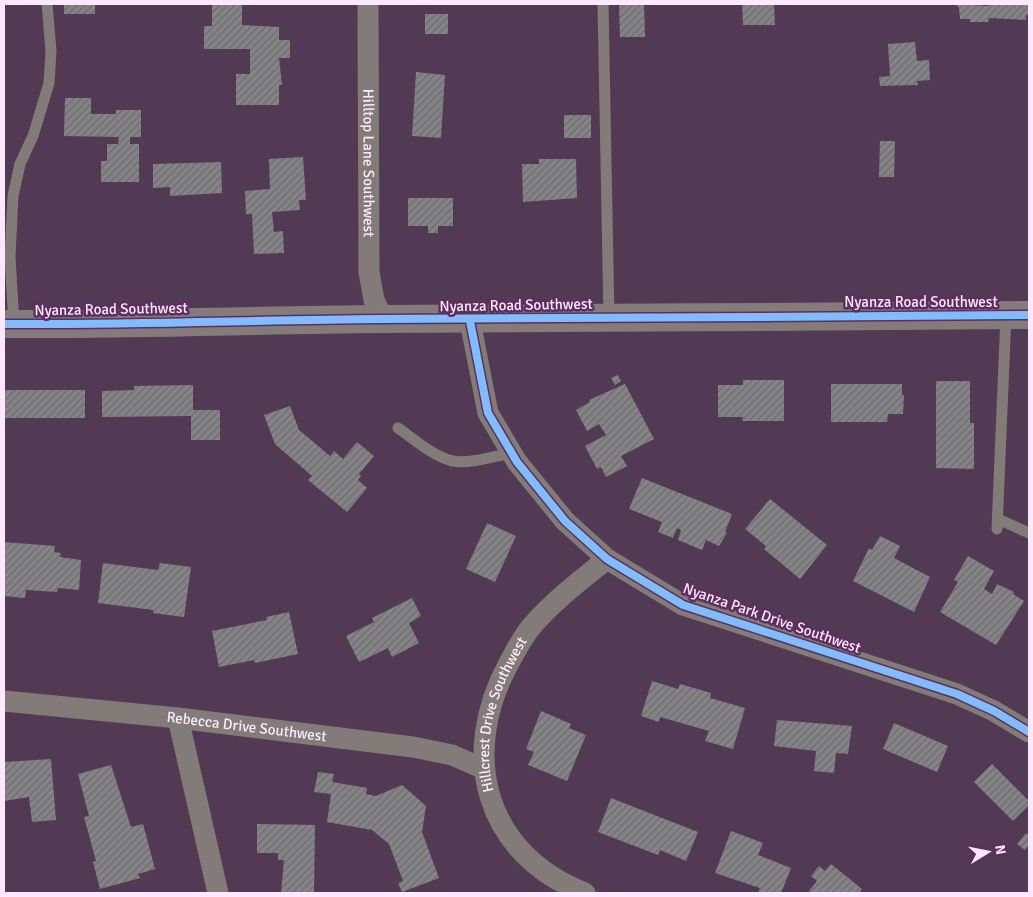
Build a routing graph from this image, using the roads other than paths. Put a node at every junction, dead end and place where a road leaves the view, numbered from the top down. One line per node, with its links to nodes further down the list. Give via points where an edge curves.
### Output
1 (47, 4): 8 (lane, via 51,51 49,82 33,136 20,164 13,196)
2 (368, 4): 6 (street, Hilltop Lane Southwest, via 369,272 374,300)
3 (603, 4): 5 (lane)
4 (1018, 315): 5 (street, Nyanza Road Southwest); 11 (lane, via 997,524)
5 (609, 318): 7 (street, Nyanza Road Southwest)
6 (383, 319): 7 (street, Nyanza Road Southwest); 8 (street, Nyanza Road Southwest)
7 (470, 321): 10 (street, Nyanza Park Drive Southwest, via 484,402)
8 (9, 324)
9 (398, 428): 10 (lane, via 452,460)
10 (512, 453): 12 (street, Nyanza Park Drive Southwest, via 565,521)
11 (1029, 533)
12 (607, 559): 15 (street, Nyanza Park Drive Southwest, via 683,605 957,694); 16 (street, Hillcrest Drive Southwest, via 550,607 520,643 492,697 483,750)
13 (4, 701): 14 (street, Rebecca Drive Southwest)
14 (178, 718): 16 (street, Rebecca Drive Southwest, via 413,747 452,755); 17 (street)
15 (1029, 732)
16 (484, 769): 18 (street, Hillcrest Drive Southwest, via 491,804 517,846 533,864)
17 (218, 893)
18 (585, 893)

